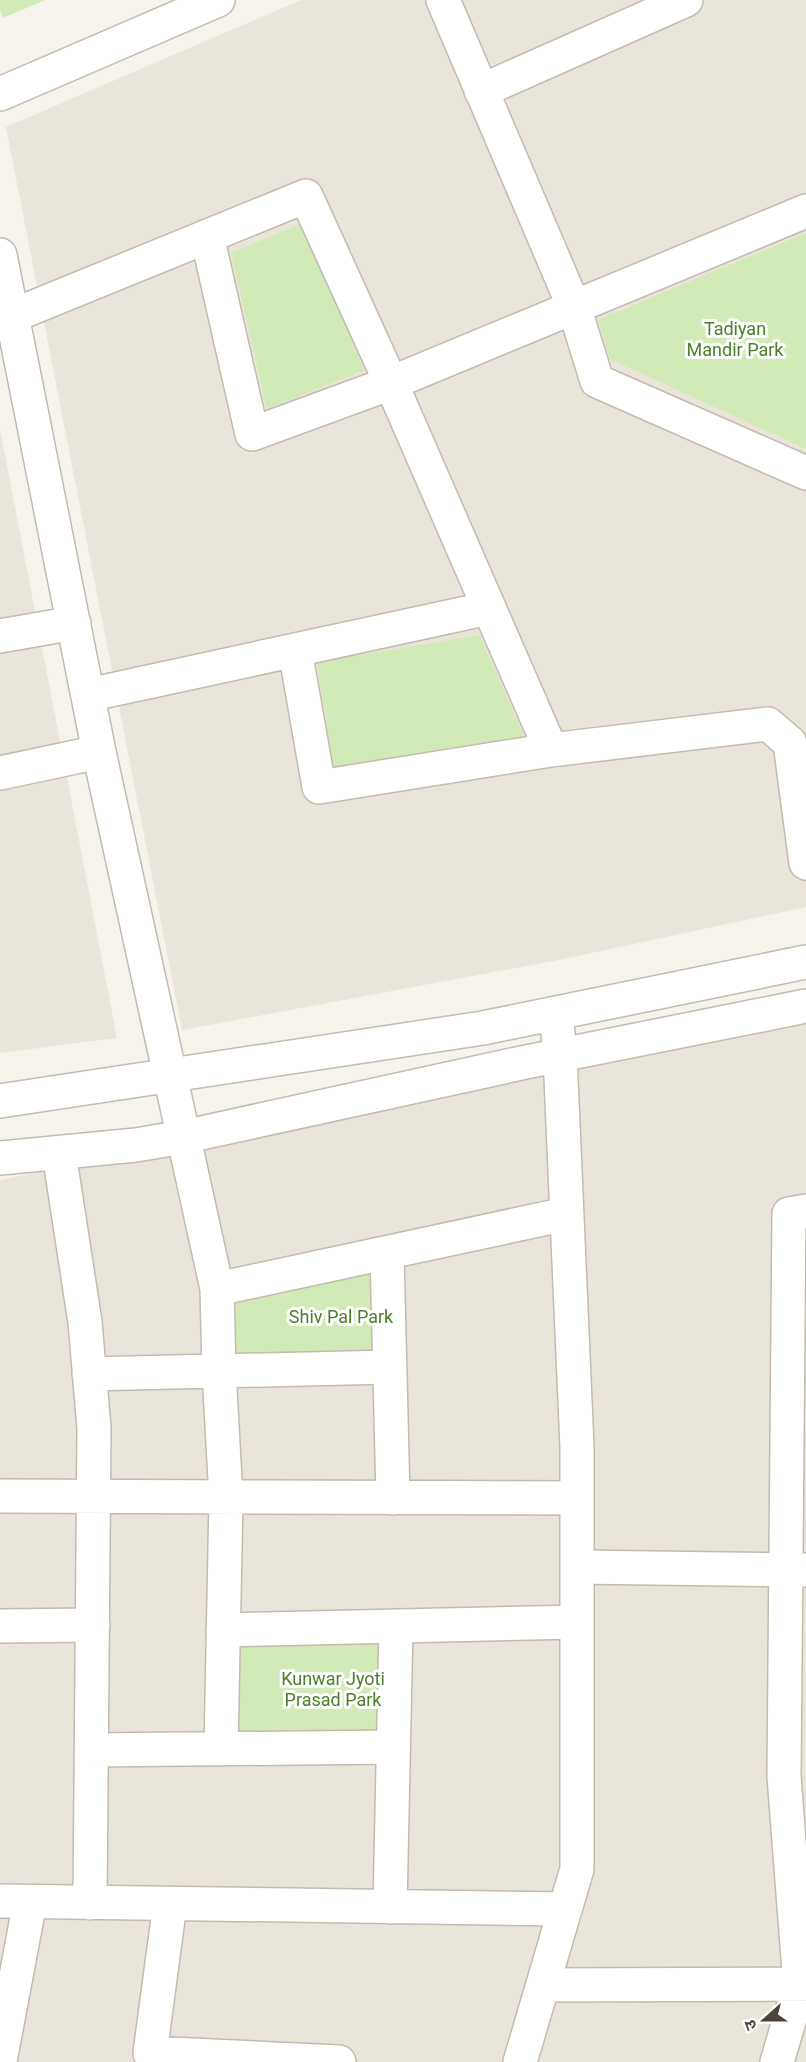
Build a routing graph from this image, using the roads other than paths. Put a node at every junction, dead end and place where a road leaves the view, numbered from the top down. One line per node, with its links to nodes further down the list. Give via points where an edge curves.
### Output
1 (218, 0): 5 (street)
2 (442, 0): 4 (street)
3 (686, 0): 4 (street)
4 (481, 91): 9 (street)
5 (0, 94)
6 (806, 211): 9 (street)
7 (207, 236): 10 (street); 11 (street, via 306,196); 11 (street, via 252,434)
8 (0, 255): 10 (street)
9 (574, 307): 11 (street); 12 (street, via 597,381)
10 (12, 316): 14 (street)
11 (391, 383): 13 (street)
12 (806, 473)
13 (489, 608): 16 (street); 18 (street)
14 (74, 623): 15 (street); 17 (street)
15 (0, 636)
16 (295, 650): 17 (street); 18 (street, via 319,787)
17 (88, 695): 19 (street)
18 (551, 750): 21 (street, via 768,724 790,743)
19 (99, 752): 20 (street); 26 (street)
20 (0, 773)
21 (806, 863)
22 (806, 962): 24 (street)
23 (806, 1006): 25 (street)
24 (556, 1013): 25 (street); 26 (street, via 483,1028)
25 (560, 1055): 28 (street); 32 (street)
26 (169, 1076): 27 (street); 28 (street)
27 (0, 1101)
28 (183, 1137): 29 (street); 34 (street)
29 (59, 1153): 30 (street); 37 (street, via 85,1322)
30 (0, 1158)
31 (806, 1211): 38 (street, via 789,1214)
32 (566, 1214): 33 (street); 43 (street)
33 (387, 1253): 34 (street); 35 (street)
34 (217, 1289): 36 (street)
35 (390, 1367): 36 (street); 42 (street)
36 (219, 1371): 37 (street); 41 (street)
37 (89, 1374): 40 (street)
38 (797, 1400): 45 (street)
39 (0, 1496): 40 (street)
40 (94, 1498): 41 (street); 47 (street)
41 (226, 1498): 42 (street); 50 (street)
42 (393, 1498): 43 (street)
43 (577, 1498): 44 (street)
44 (577, 1567): 45 (street); 46 (street)
45 (796, 1570): 54 (street)
46 (577, 1622): 49 (street); 59 (street, via 577,1869)
47 (93, 1625): 48 (street); 53 (street)
48 (0, 1626)
49 (396, 1626): 50 (street); 51 (street)
50 (223, 1630): 52 (street)
51 (393, 1747): 52 (street); 58 (street)
52 (221, 1749): 53 (street)
53 (92, 1750): 56 (street)
54 (795, 1776): 60 (street)
55 (15, 1902): 56 (street); 62 (street)
56 (90, 1903): 57 (street)
57 (170, 1904): 58 (street); 63 (street, via 150,2053)
58 (390, 1907): 59 (street)
59 (565, 1910): 61 (street)
60 (803, 1984): 61 (street); 65 (street)
61 (543, 1985): 64 (street)
62 (0, 2061)
63 (339, 2062)
64 (520, 2062)
65 (777, 2062)

